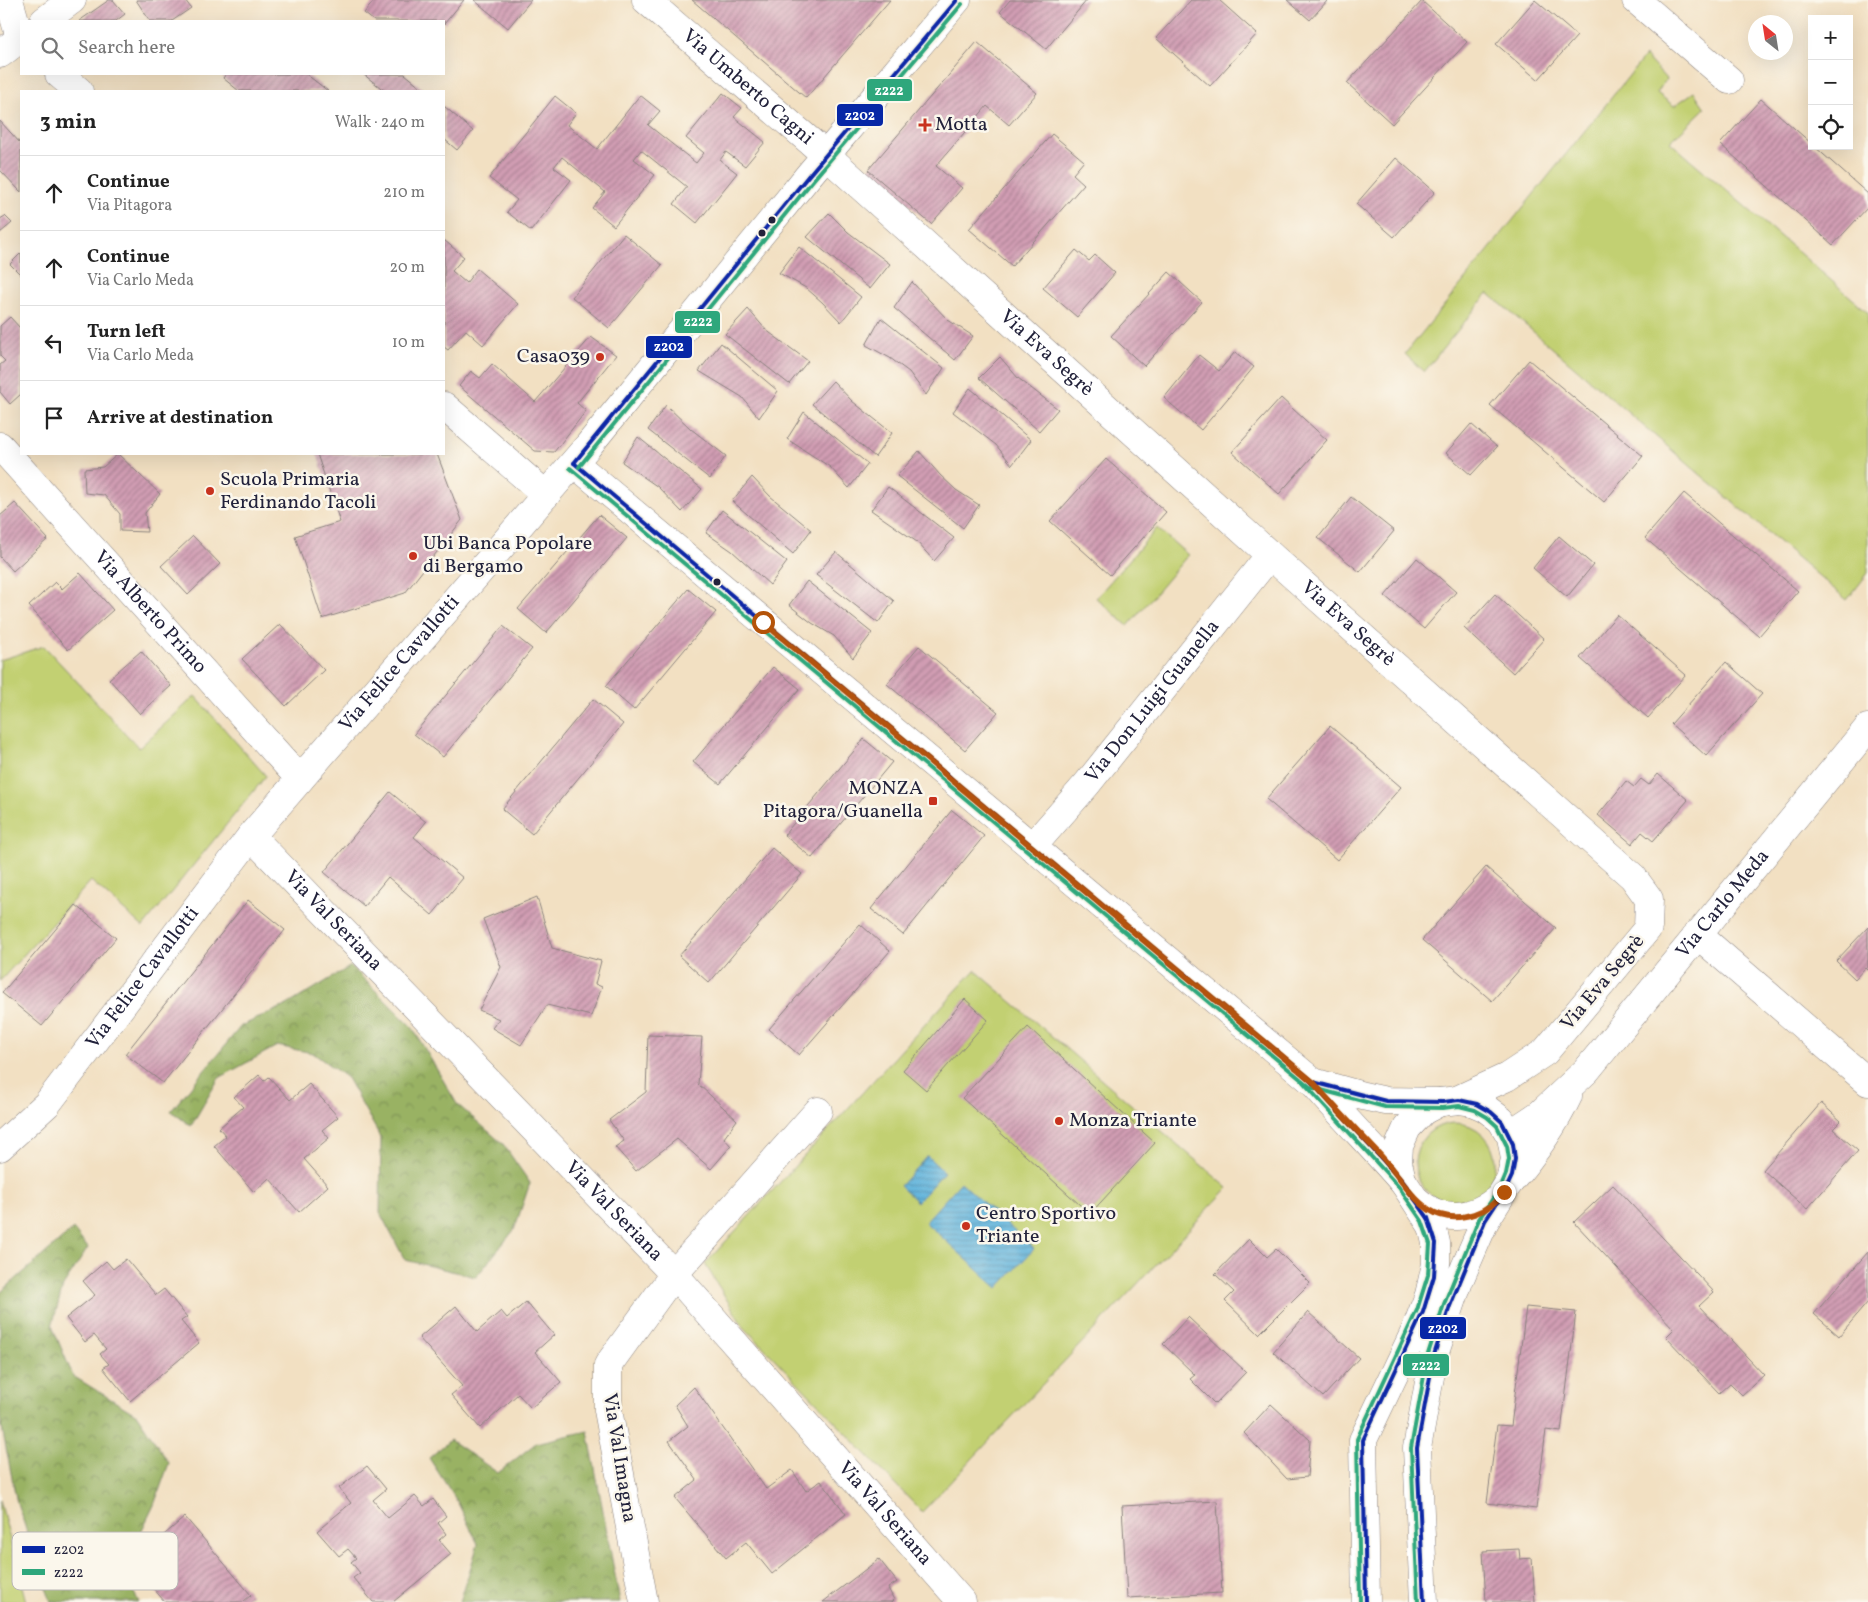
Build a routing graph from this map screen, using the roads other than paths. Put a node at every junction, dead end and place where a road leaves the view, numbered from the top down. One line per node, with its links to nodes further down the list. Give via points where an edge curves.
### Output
1 (9, 0): 7 (street)
2 (72, 0): 6 (street)
3 (646, 0): 11 (street, Via Umberto Cagni)
4 (957, 0): 11 (street, Via Felice Cavallotti)
5 (1636, 0): 9 (street)
6 (45, 20)
7 (16, 43)
8 (60, 75): 10 (street)
9 (1729, 80)
10 (78, 90)
11 (826, 155): 14 (street, Via Felice Cavallotti); 16 (street, Via Eva Segrè)
12 (445, 407): 15 (street)
13 (0, 446): 18 (street, Via Alberto Primo)
14 (574, 463): 15 (street, Via Felice Cavallotti); 20 (street)
15 (546, 496): 18 (street, Via Felice Cavallotti)
16 (1270, 555): 20 (street, Via Don Luigi Guanella, via 1087,784); 25 (street, Via Eva Segrè, via 1633,877 1649,900 1648,928 1553,1044 1521,1068)
17 (1868, 728): 21 (street, Via Carlo Meda)
18 (300, 779): 19 (street, Via Felice Cavallotti)
19 (251, 836): 28 (street, Via Felice Cavallotti, via 48,1104); 31 (street, Via Val Seriana)
20 (1032, 846): 23 (street)
21 (1697, 934): 22 (street, Via Carlo Meda); 24 (street)
22 (1577, 1079): 27 (street, Via Carlo Meda, via 1540,1114); 29 (street, Via Carlo Meda, via 1558,1118)
23 (1313, 1082): 25 (street, via 1386,1101); 30 (street)
24 (1868, 1082)
25 (1450, 1101): 27 (street, Via Carlo Meda, via 1477,1104 1502,1122); 30 (street, via 1432,1105 1418,1114 1403,1135 1399,1170)
26 (818, 1111): 31 (street, Via Val Imagna)
27 (1510, 1134): 29 (street, Via Carlo Meda, via 1515,1159)
28 (0, 1147)
29 (1504, 1190): 30 (street, Via Carlo Meda, via 1481,1211 1458,1217 1426,1208); 35 (street, Via Carlo Meda, via 1484,1221 1434,1355 1417,1448)
30 (1409, 1191): 34 (street, via 1432,1226 1436,1264 1429,1295 1415,1331 1363,1440)
31 (674, 1274): 32 (street, Via Val Imagna, via 608,1365 608,1410); 33 (street, Via Val Seriana)
32 (644, 1602)
33 (962, 1602)
34 (1366, 1602)
35 (1424, 1602)

